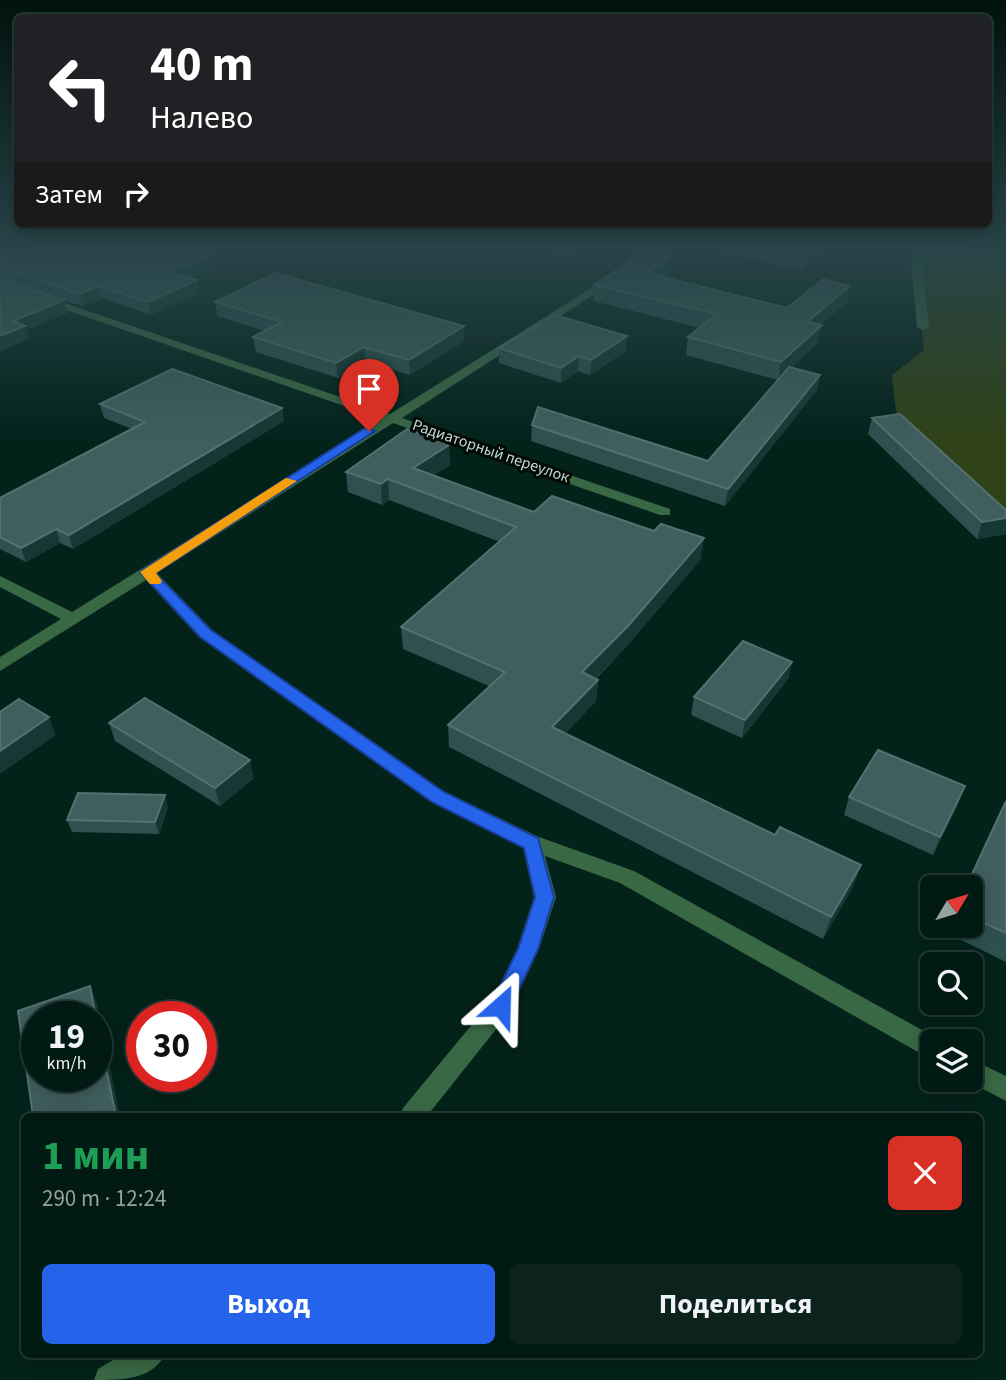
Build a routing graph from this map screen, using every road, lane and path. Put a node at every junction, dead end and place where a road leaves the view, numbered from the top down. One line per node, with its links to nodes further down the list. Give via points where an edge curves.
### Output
1 (90, 314): 5 (street, Радиаторный переулок)
2 (557, 314): 5 (street)
3 (922, 314): 4 (street)
4 (923, 327)
5 (391, 416): 6 (street, Радиаторный переулок); 7 (street)
6 (665, 512)
7 (147, 572): 9 (street); 11 (street, via 206,634 438,797)
8 (0, 581): 9 (street)
9 (73, 619): 10 (street)
10 (0, 665)
11 (532, 844): 12 (street, via 627,877); 15 (street, via 545,897 528,949 501,1006)
12 (920, 1041)
13 (983, 1077): 14 (street)
14 (1006, 1089)
15 (414, 1113)
16 (144, 1358): 17 (street)
17 (108, 1380)

